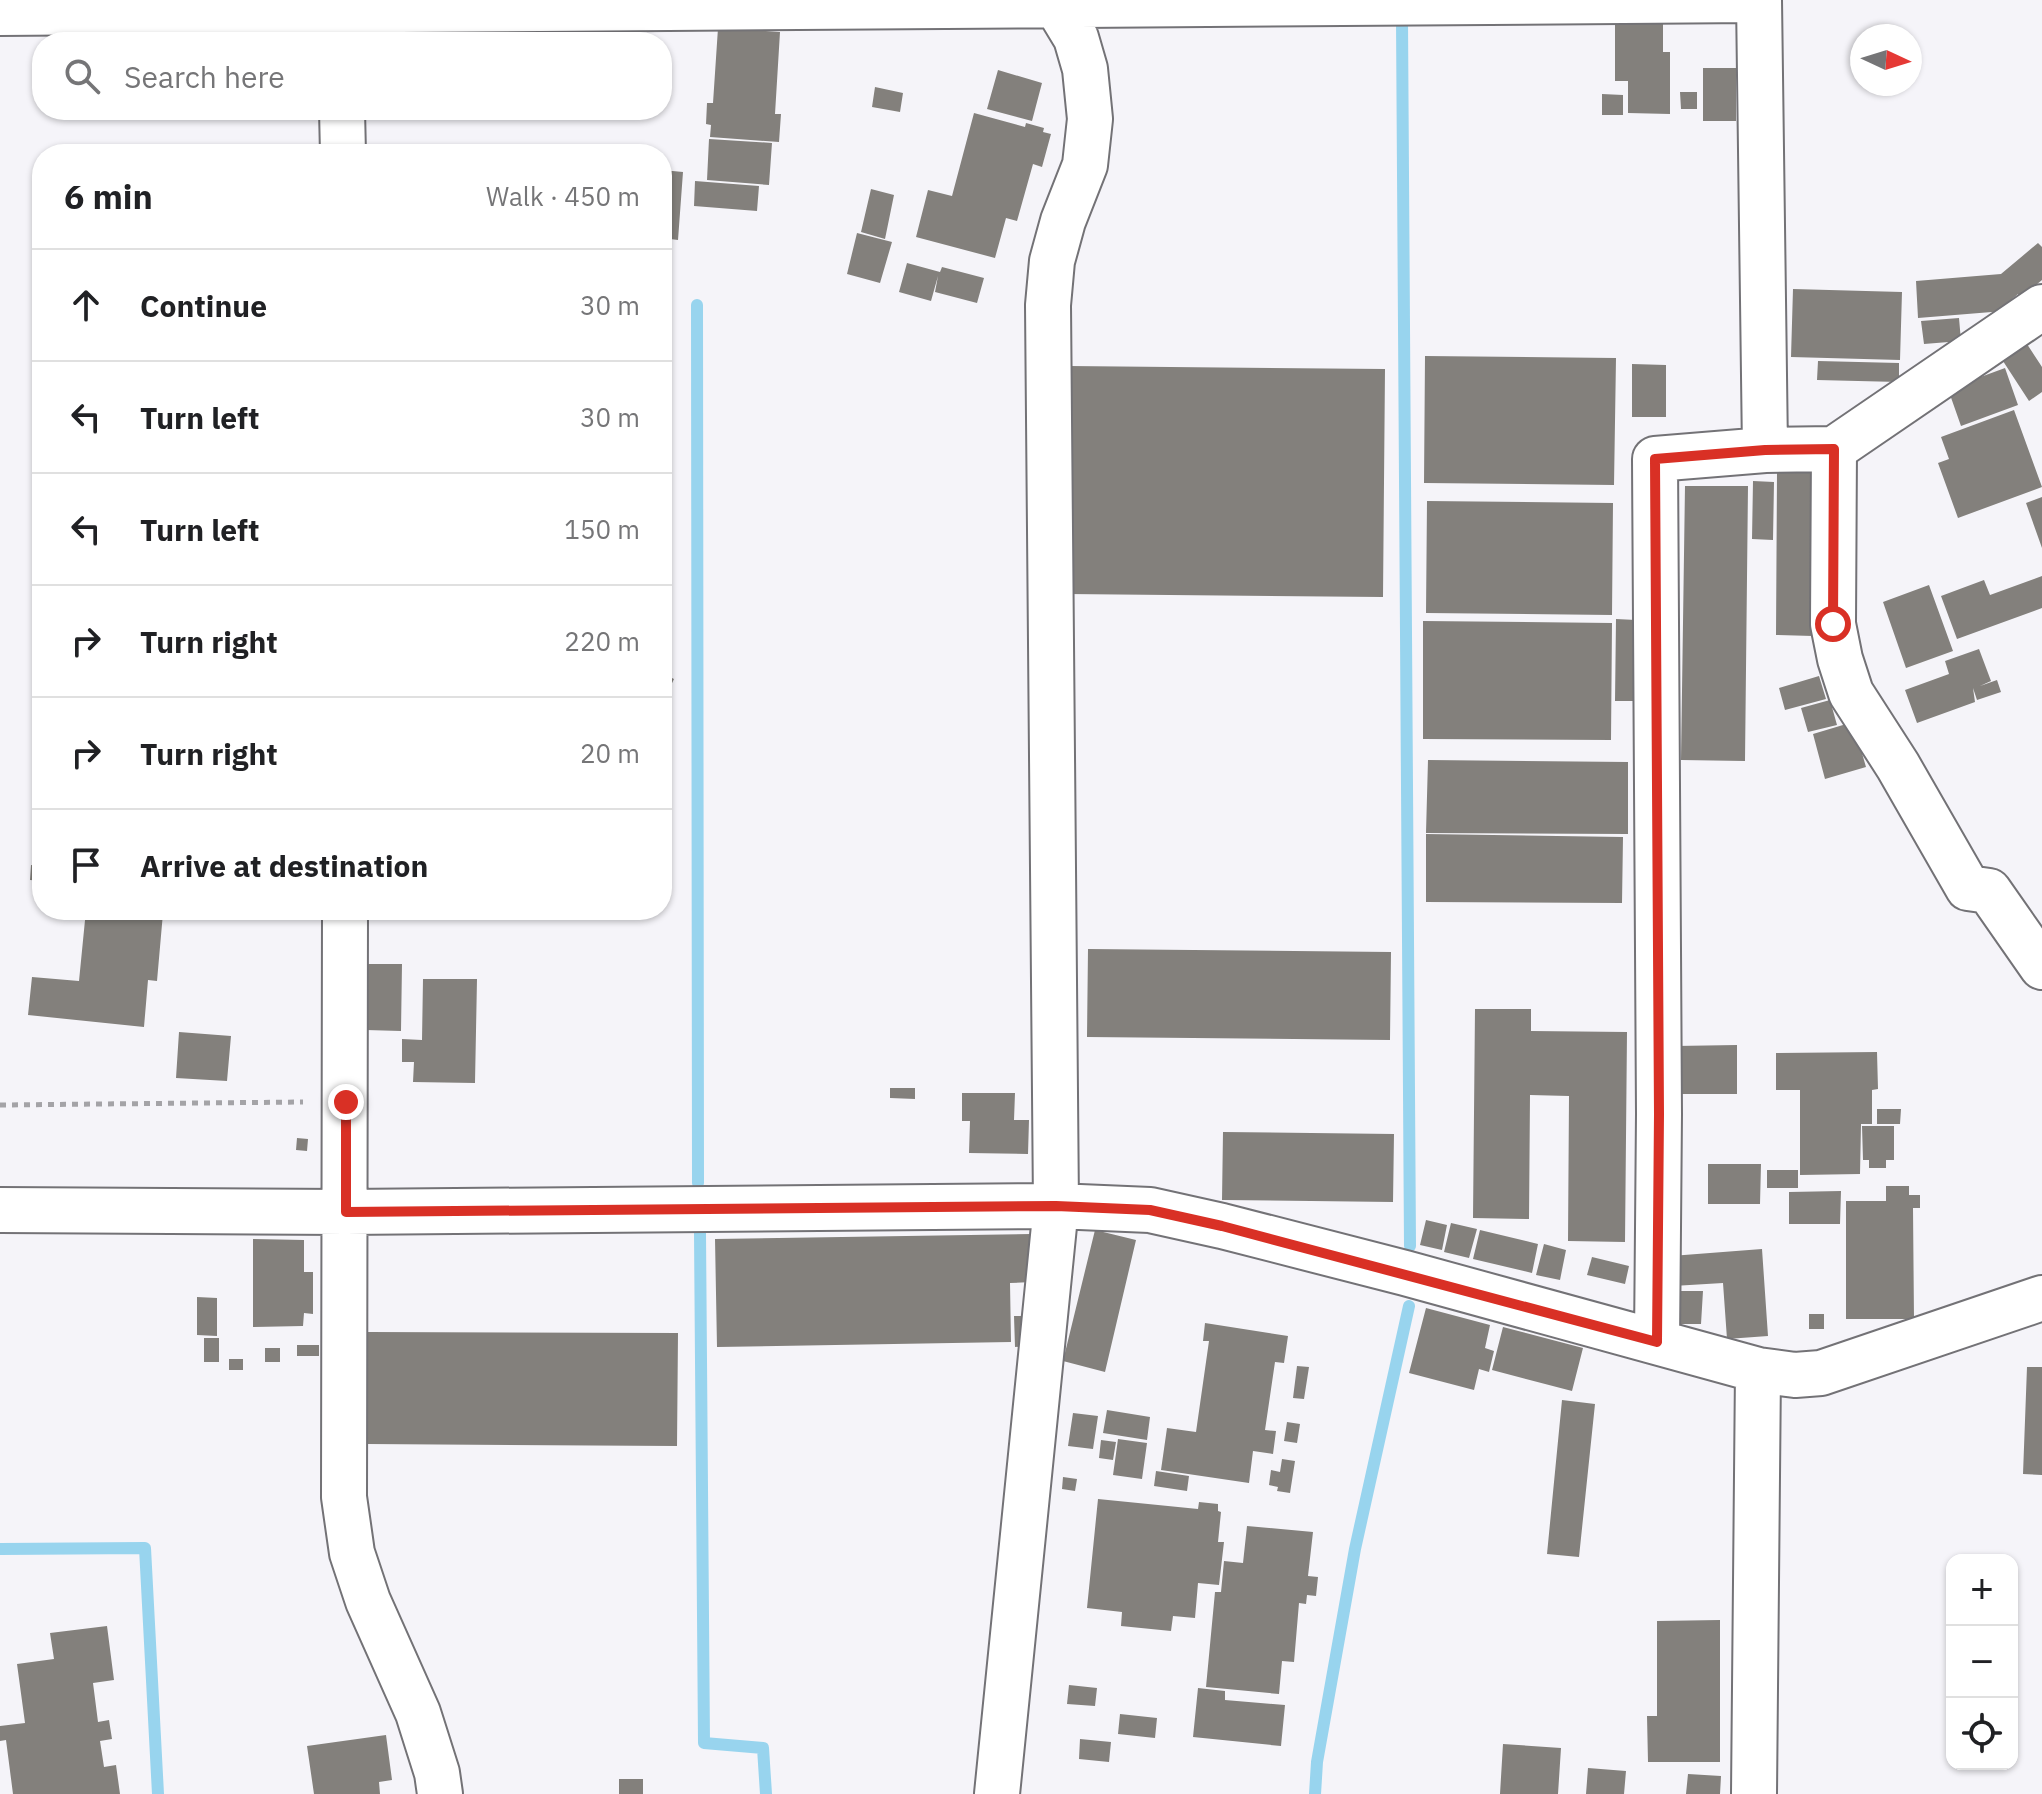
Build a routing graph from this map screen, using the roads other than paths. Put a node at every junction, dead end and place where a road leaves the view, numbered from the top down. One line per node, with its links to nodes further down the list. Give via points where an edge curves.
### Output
1 (1756, 0): 2 (street); 9 (street)
2 (1046, 3): 4 (street); 12 (street, via 1076,38 1090,119 1085,165 1052,261 1048,305)
3 (0, 13): 4 (street)
4 (338, 15)
5 (342, 120): 6 (street)
6 (343, 144)
7 (2042, 307): 8 (street)
8 (1834, 449): 9 (street); 11 (street, via 1833,624 1851,693 1968,888 1989,891)
9 (1765, 450): 16 (street, via 1655,459)
10 (345, 920): 14 (street)
11 (2042, 967)
12 (1056, 1206): 14 (street); 16 (street, via 1150,1210 1222,1226); 19 (street)
13 (0, 1210): 14 (street)
14 (346, 1212): 18 (street, via 344,1497 352,1553 418,1713)
15 (2042, 1298): 17 (street, via 1821,1373)
16 (1657, 1342): 17 (street)
17 (1758, 1370): 20 (street)
18 (440, 1794)
19 (997, 1794)
20 (1754, 1794)

